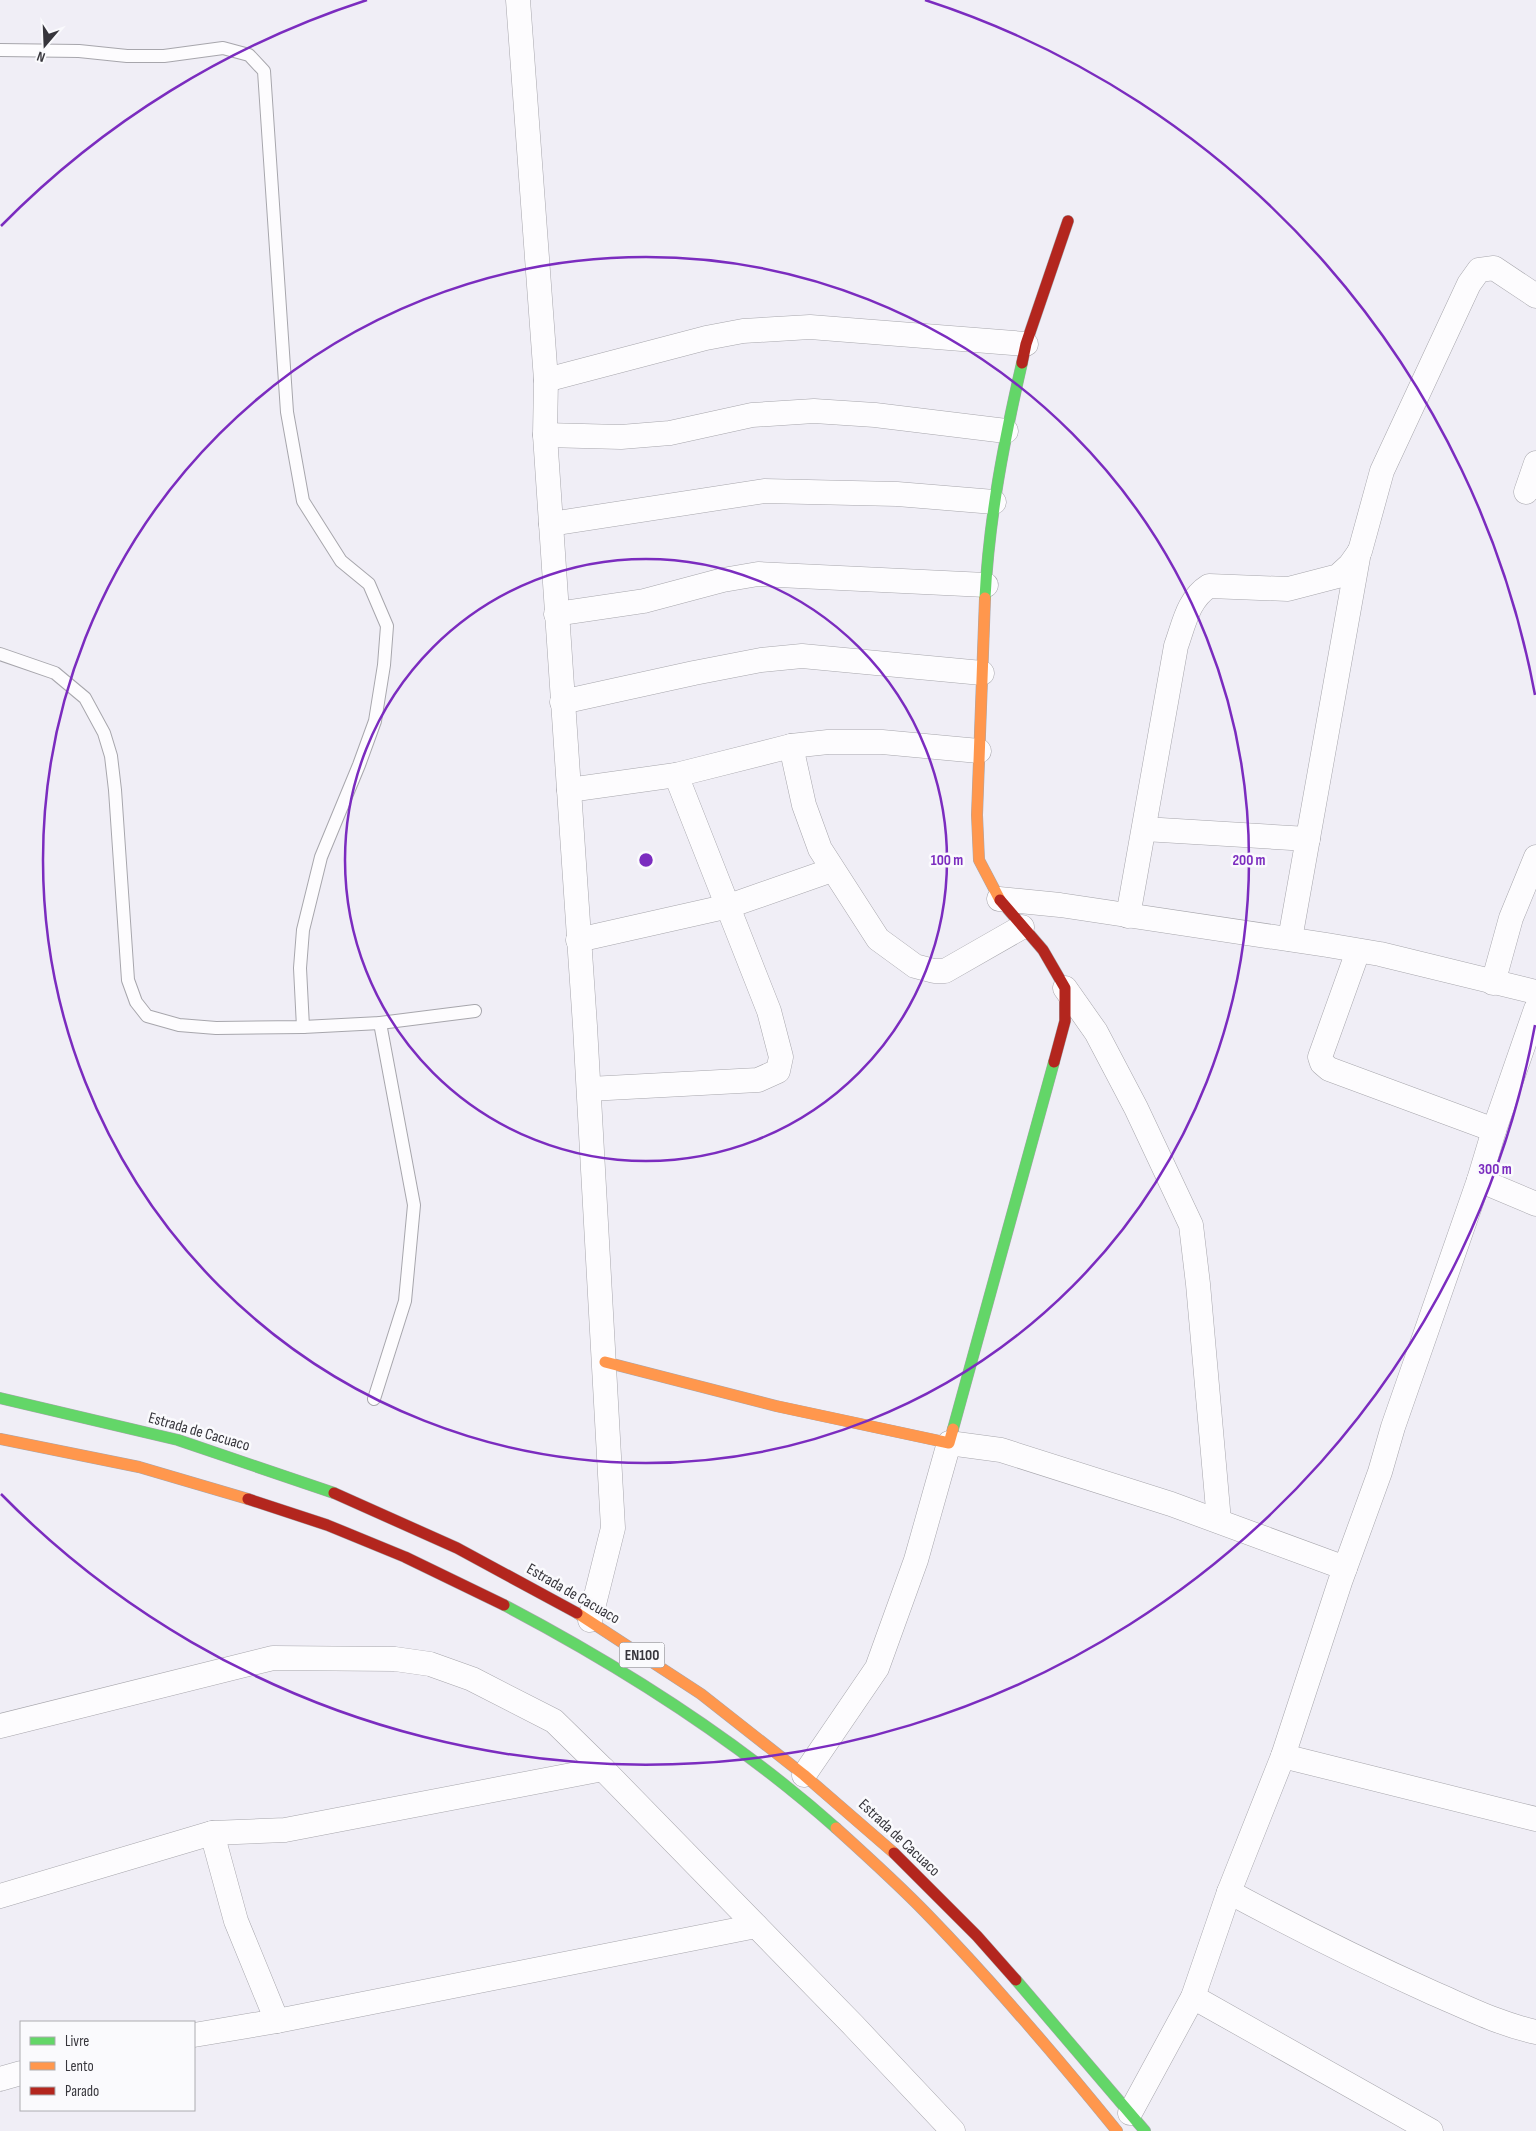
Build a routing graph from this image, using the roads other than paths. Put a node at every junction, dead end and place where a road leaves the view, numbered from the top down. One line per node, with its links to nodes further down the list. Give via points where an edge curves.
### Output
1 (518, 0): 6 (street)
2 (0, 50): 40 (lane, via 164,56 223,48 249,55 264,71 287,412 303,501 341,561 369,584 387,626 375,721 321,857 305,921 300,968)
3 (1068, 221): 5 (main road)
4 (1536, 296): 13 (street, via 1494,268 1479,270 1469,284 1382,470)
5 (1026, 344): 6 (street, via 810,327 742,331); 7 (main road)
6 (546, 380): 8 (street)
7 (1006, 431): 8 (street, via 814,411 752,415 670,433); 11 (main road)
8 (545, 435): 12 (street)
9 (1536, 463): 10 (street)
10 (1526, 492)
11 (994, 502): 12 (street, via 764,490); 14 (main road)
12 (551, 524): 15 (street)
13 (1360, 551): 23 (street, via 1338,576 1288,589 1209,586 1200,591 1191,603 1176,646); 24 (street)
14 (986, 585): 15 (street, via 758,574 644,601); 17 (main road)
15 (556, 614): 18 (street)
16 (0, 654): 40 (lane, via 55,672 85,698 104,733 111,756 115,790 128,980 136,1002 147,1016 197,1027)
17 (982, 674): 18 (street, via 802,656 761,660); 20 (main road)
18 (562, 702): 22 (street)
19 (791, 746): 20 (street, via 856,740); 21 (street); 26 (street, via 804,805 820,849)
20 (979, 751): 27 (main road, via 979,860)
21 (676, 775): 22 (street); 28 (street)
22 (569, 790): 32 (street)
23 (1144, 829): 24 (street); 29 (street)
24 (1308, 839): 31 (street)
25 (1536, 857): 34 (street, via 1511,918)
26 (832, 870): 28 (street); 30 (street, via 878,939 916,966 945,971)
27 (999, 899): 29 (street); 30 (main road)
28 (729, 906): 32 (street); 41 (street, via 769,1011 782,1057 778,1071 758,1080)
29 (1128, 916): 31 (street)
30 (1022, 927): 35 (main road, via 1043,950)
31 (1290, 939): 33 (street)
32 (578, 940): 41 (street)
33 (1358, 951): 34 (street); 42 (street, via 1320,1057 1322,1063 1329,1069)
34 (1493, 983): 36 (street)
35 (1065, 988): 49 (main road, via 1065,1022); 50 (street, via 1096,1032 1191,1225)
36 (1536, 992)
37 (1536, 1009): 42 (street)
38 (475, 1011): 39 (lane)
39 (380, 1023): 40 (lane); 47 (lane, via 414,1205 405,1301)
40 (303, 1027)
41 (589, 1089): 45 (street)
42 (1494, 1130): 43 (street)
43 (1479, 1180): 44 (street); 51 (street)
44 (1536, 1204)
45 (605, 1362): 49 (main road, via 727,1395); 52 (street, via 613,1528)
46 (0, 1398): 52 (main road, Estrada de Cacuaco / EN100, via 178,1440 321,1487 457,1548)
47 (374, 1399)
48 (0, 1439): 68 (main road, Estrada de Cacuaco / EN100, via 140,1467 324,1524 409,1560 580,1646 662,1696 746,1755 822,1816 896,1882)
49 (949, 1443): 50 (street, via 1002,1450); 56 (street, via 916,1560 877,1668)
50 (1219, 1521): 51 (street)
51 (1345, 1568): 54 (street)
52 (590, 1620): 56 (main road, Estrada de Cacuaco / EN100, via 701,1694)
53 (0, 1726): 55 (street, via 273,1658 395,1659 430,1664 472,1679 554,1721)
54 (1283, 1756): 57 (street); 59 (street)
55 (603, 1769): 58 (street, via 285,1830); 61 (street)
56 (804, 1775): 68 (main road, Estrada de Cacuaco / EN100, via 892,1852 977,1936 1055,2023)
57 (1536, 1819)
58 (212, 1833): 60 (street); 63 (street, via 236,1921)
59 (1229, 1892): 62 (street); 64 (street, via 1392,1975 1508,2026)
60 (0, 1896)
61 (756, 1926): 63 (street); 69 (street)
62 (1193, 1996): 68 (street); 71 (street)
63 (277, 2021): 65 (street)
64 (1536, 2032)
65 (195, 2035)
66 (20, 2074): 67 (street)
67 (0, 2079)
68 (1123, 2122): 70 (main road, Estrada de Cacuaco / EN100)
69 (953, 2131)
70 (1145, 2131)
71 (1432, 2131)

